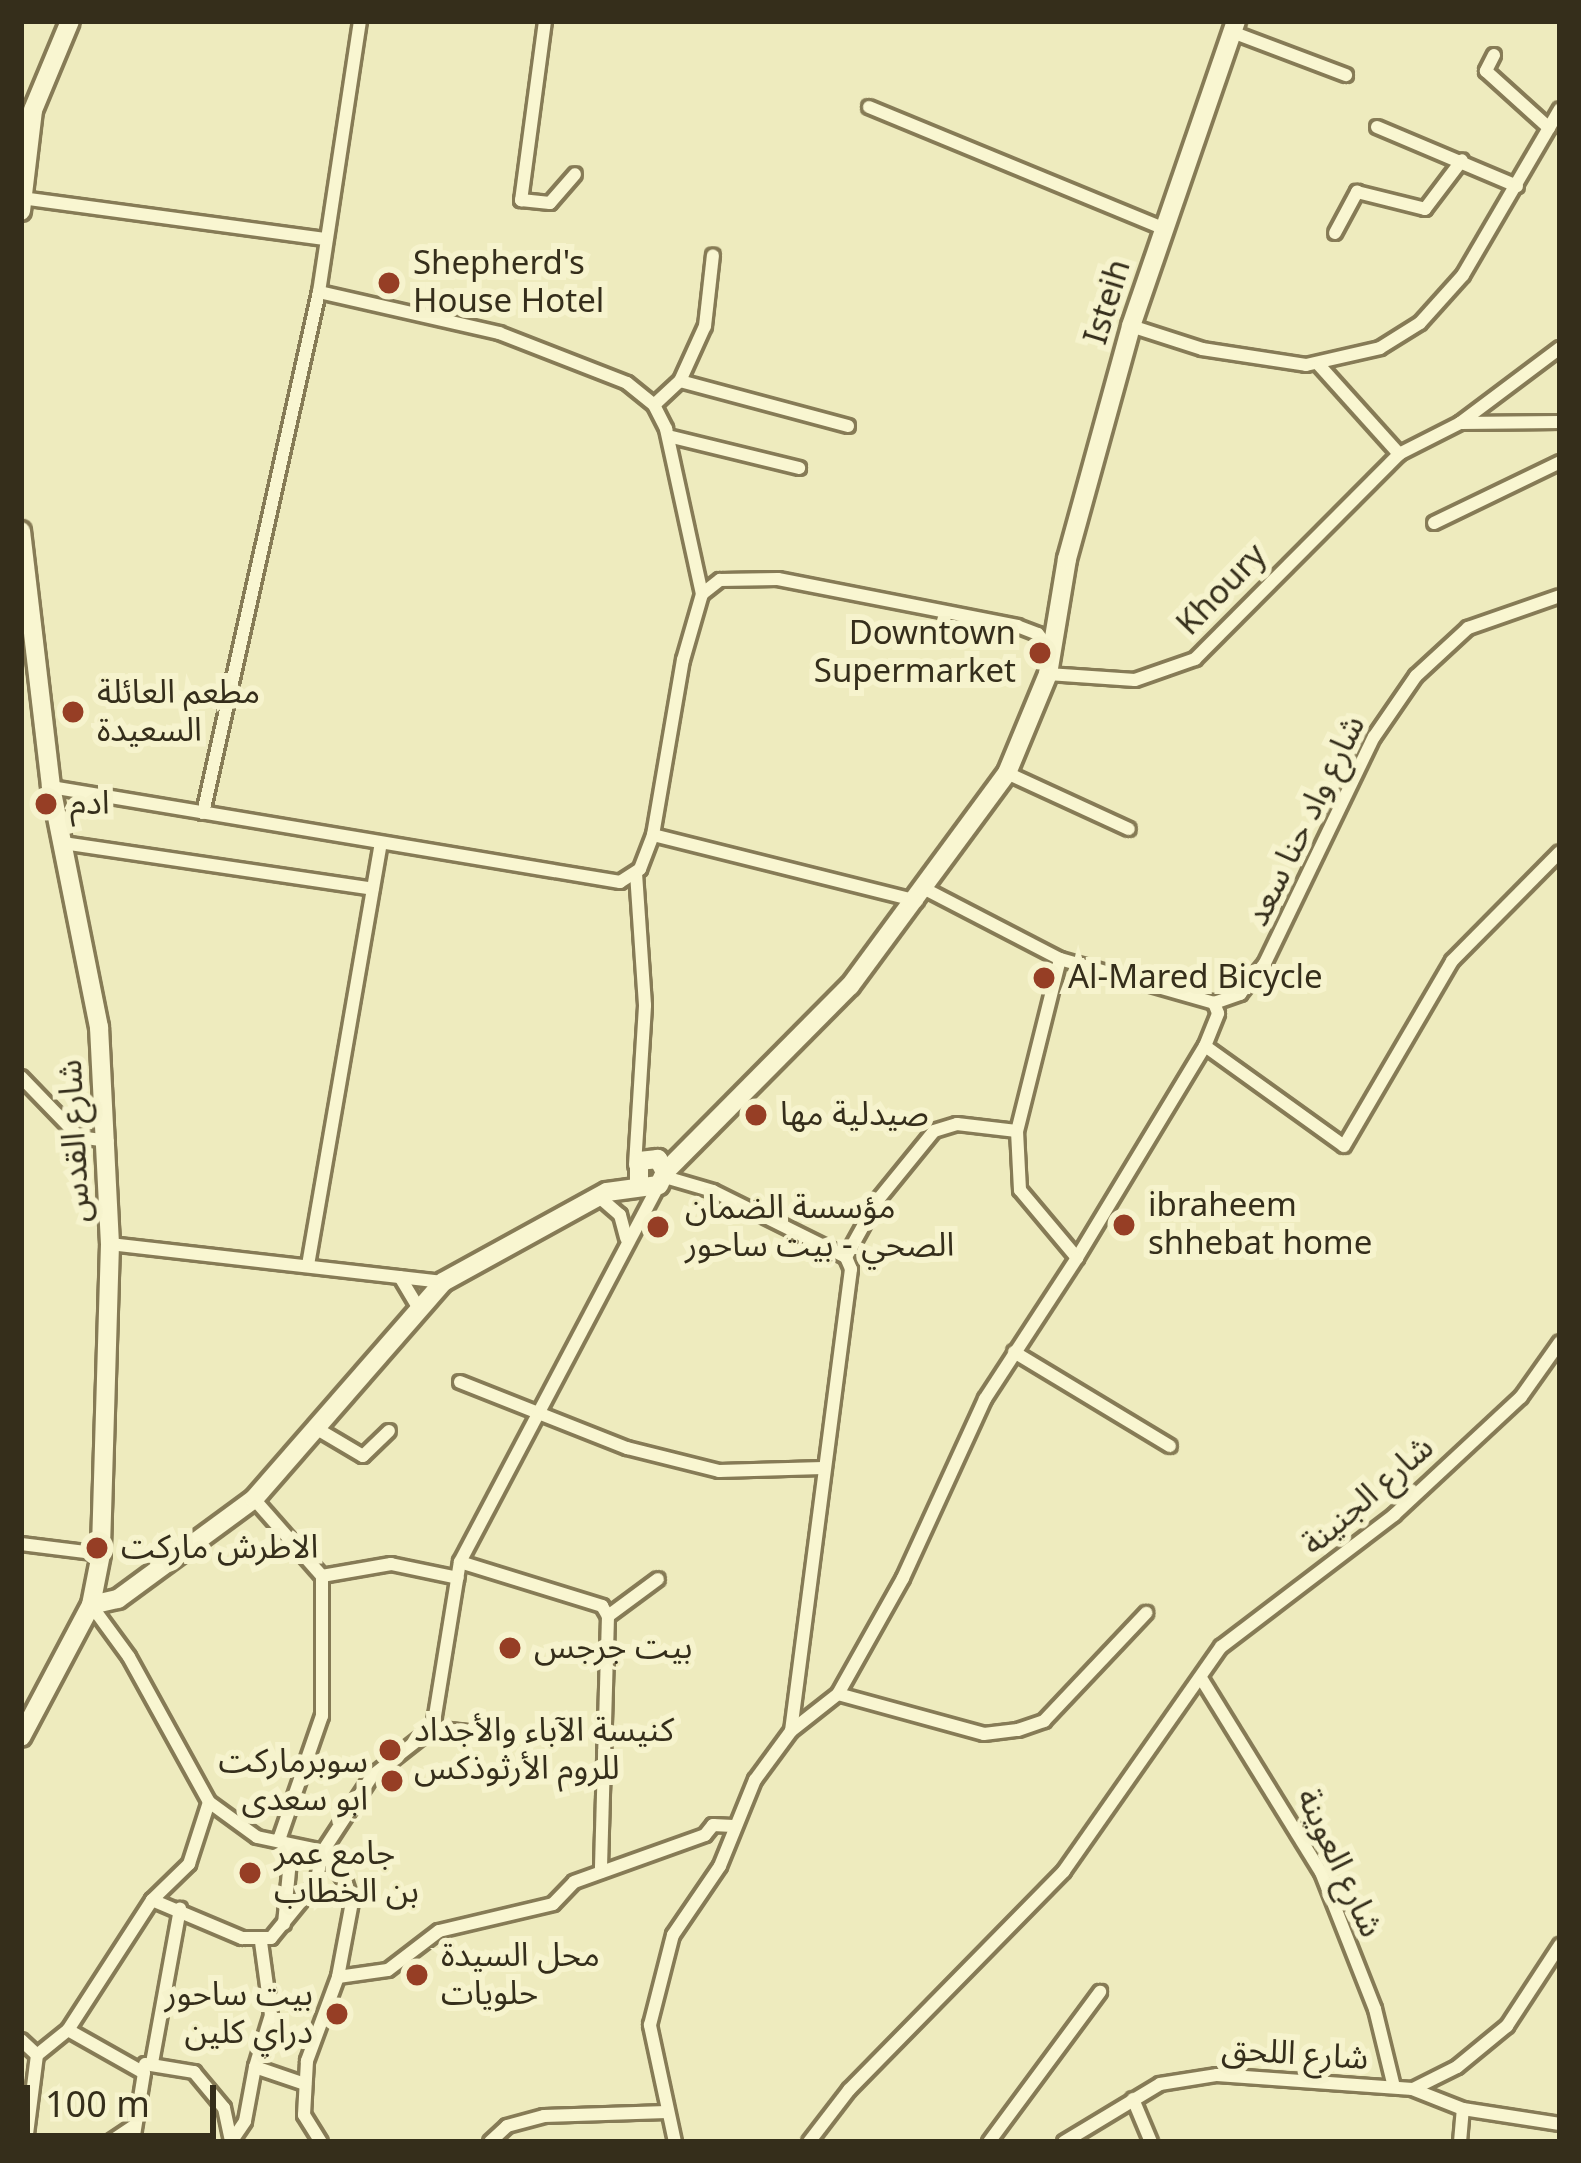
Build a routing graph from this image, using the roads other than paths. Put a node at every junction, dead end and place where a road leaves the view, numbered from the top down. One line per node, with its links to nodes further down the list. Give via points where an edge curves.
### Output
1 (70, 21): 9 (street)
2 (360, 21): 19 (street)
3 (545, 21): 13 (street, via 521,200 550,203)
4 (1234, 27): 6 (street); 17 (street, Isteih)
5 (1494, 55): 11 (street, via 1486,71)
6 (1346, 75)
7 (868, 107): 17 (street)
8 (1560, 109): 11 (street)
9 (27, 110): 15 (street)
10 (1377, 127): 12 (street)
11 (1549, 128): 14 (street)
12 (1462, 160): 14 (street); 18 (street, via 1425,209 1357,192)
13 (574, 174)
14 (1517, 186): 24 (street, via 1463,275 1420,322 1380,348)
15 (22, 198): 16 (street); 19 (street)
16 (21, 212)
17 (1162, 228): 22 (street, Isteih)
18 (1335, 233)
19 (326, 239): 21 (street)
20 (713, 255): 25 (street, via 705,326)
21 (319, 292): 26 (street, via 499,333 627,383); 44 (street)
22 (1131, 326): 24 (street, via 1238,357); 38 (street, Isteih)
23 (1560, 348): 28 (street, Khoury)
24 (1319, 365): 31 (street)
25 (680, 381): 26 (street); 29 (street)
26 (654, 405): 30 (street)
27 (1560, 422): 28 (street)
28 (1460, 423): 31 (street, Khoury)
29 (848, 426)
30 (668, 436): 33 (street); 36 (street)
31 (1399, 454): 41 (street, Khoury, via 1195,659 1135,680)
32 (1560, 462): 34 (street)
33 (799, 468)
34 (1434, 523)
35 (21, 531): 43 (street, شارع القدس)
36 (702, 594): 39 (street, via 738,575); 46 (street)
37 (1560, 596): 54 (street, شارع واد حنا سعد, via 1468,628 1416,676 1374,737 1265,963 1240,994)
38 (1058, 606): 39 (street, via 1043,622); 40 (street, Isteih)
39 (1017, 626): 40 (street, via 1038,634)
40 (1052, 652): 41 (street, Isteih)
41 (1048, 674): 42 (street, Isteih)
42 (1007, 773): 45 (street); 52 (street, Isteih)
43 (52, 787): 44 (street); 47 (street, شارع القدس)
44 (203, 813): 48 (street)
45 (1129, 829)
46 (653, 835): 50 (street); 52 (street)
47 (63, 843): 51 (street); 58 (street, شارع القدس, via 99,1027)
48 (381, 843): 50 (street, via 595,880); 51 (street)
49 (1560, 852): 55 (street, via 1452,961 1344,1146)
50 (636, 874): 59 (street)
51 (373, 889): 65 (street)
52 (921, 895): 53 (street); 59 (street, Isteih, via 850,986)
53 (1060, 959): 54 (street); 57 (street)
54 (1214, 1003): 55 (street)
55 (1205, 1046): 64 (street)
56 (21, 1077): 58 (street, via 79,1137)
57 (1017, 1131): 63 (street, via 970,1124 934,1131 877,1201); 64 (street, via 1021,1190)
58 (110, 1141): 62 (street, شارع القدس)
59 (653, 1173): 60 (street, Isteih); 61 (street); 63 (street, via 712,1191)
60 (602, 1194): 61 (street); 67 (street, Isteih)
61 (629, 1234): 72 (street)
62 (110, 1244): 65 (street); 79 (street, شارع القدس)
63 (846, 1257): 76 (street, via 851,1269)
64 (1077, 1258): 70 (street)
65 (308, 1265): 66 (street)
66 (399, 1276): 67 (street); 68 (street)
67 (443, 1282): 68 (street, Isteih)
68 (417, 1305): 73 (street, Isteih)
69 (1560, 1342): 87 (street, شارع الجنينة, via 1521,1397 1394,1515 1240,1628)
70 (1014, 1352): 75 (street); 88 (street)
71 (460, 1382): 72 (street)
72 (536, 1416): 76 (street, via 719,1472); 80 (street)
73 (319, 1430): 74 (street, via 363,1456); 77 (street, Isteih)
74 (389, 1431)
75 (1170, 1446)
76 (823, 1468): 90 (street)
77 (254, 1499): 81 (street); 84 (street, Isteih, via 118,1599)
78 (21, 1544): 79 (street)
79 (101, 1554): 84 (street, شارع القدس)
80 (460, 1562): 82 (street); 86 (street, via 602,1606)
81 (322, 1576): 82 (street, via 391,1564); 95 (street, via 322,1716)
82 (458, 1578): 89 (street)
83 (658, 1579): 86 (street)
84 (91, 1605): 92 (street, شارع القدس); 93 (street)
85 (1146, 1613): 88 (street, via 1044,1720 1018,1730 984,1734)
86 (608, 1616): 97 (street)
87 (1201, 1678): 111 (street, شارع العوينة, via 1321,1872 1375,2008); 125 (street, شارع الجنينة, via 1064,1871)
88 (838, 1694): 90 (street)
89 (433, 1728): 91 (street); 96 (street, via 372,1776)
90 (791, 1731): 94 (street)
91 (478, 1733)
92 (21, 1737)
93 (209, 1802): 95 (street, via 257,1837); 98 (street, via 189,1864)
94 (718, 1829): 97 (street); 115 (street, via 725,1851 673,1935 656,1987 650,2025)
95 (280, 1837): 96 (street); 100 (street, via 290,1861)
96 (323, 1850): 100 (street, via 316,1883); 103 (street, via 352,1902)
97 (601, 1872): 103 (street, via 574,1882 553,1904 439,1931 388,1970)
98 (152, 1900): 99 (street); 105 (street)
99 (180, 1909): 101 (street); 108 (street)
100 (284, 1926): 101 (street)
101 (261, 1942): 109 (street, via 271,2015)
102 (1560, 1945): 112 (street, via 1507,2026 1457,2067)
103 (338, 1977): 110 (street)
104 (1100, 1992): 126 (street)
105 (68, 2030): 107 (street); 108 (street)
106 (21, 2040): 107 (street)
107 (37, 2055): 119 (street)
108 (145, 2064): 117 (street); 121 (street, via 194,2072 224,2108)
109 (255, 2067): 110 (street); 121 (street)
110 (305, 2084): 122 (street, via 304,2115)
111 (1394, 2087): 112 (street, شارع اللحق); 113 (street, شارع اللحق, via 1217,2074 1183,2077)
112 (1412, 2089): 114 (street, شارع اللحق)
113 (1133, 2099): 127 (street, شارع اللحق); 128 (street)
114 (1463, 2109): 116 (street, شارع اللحق); 129 (street)
115 (667, 2112): 123 (street, via 544,2116 507,2126); 124 (street)
116 (1560, 2124)
117 (133, 2127): 118 (street); 120 (street)
118 (115, 2140)
119 (26, 2142)
120 (134, 2142)
121 (231, 2142)
122 (321, 2142)
123 (490, 2142)
124 (675, 2142)
125 (809, 2142)
126 (989, 2142)
127 (1064, 2142)
128 (1151, 2142)
129 (1460, 2142)

